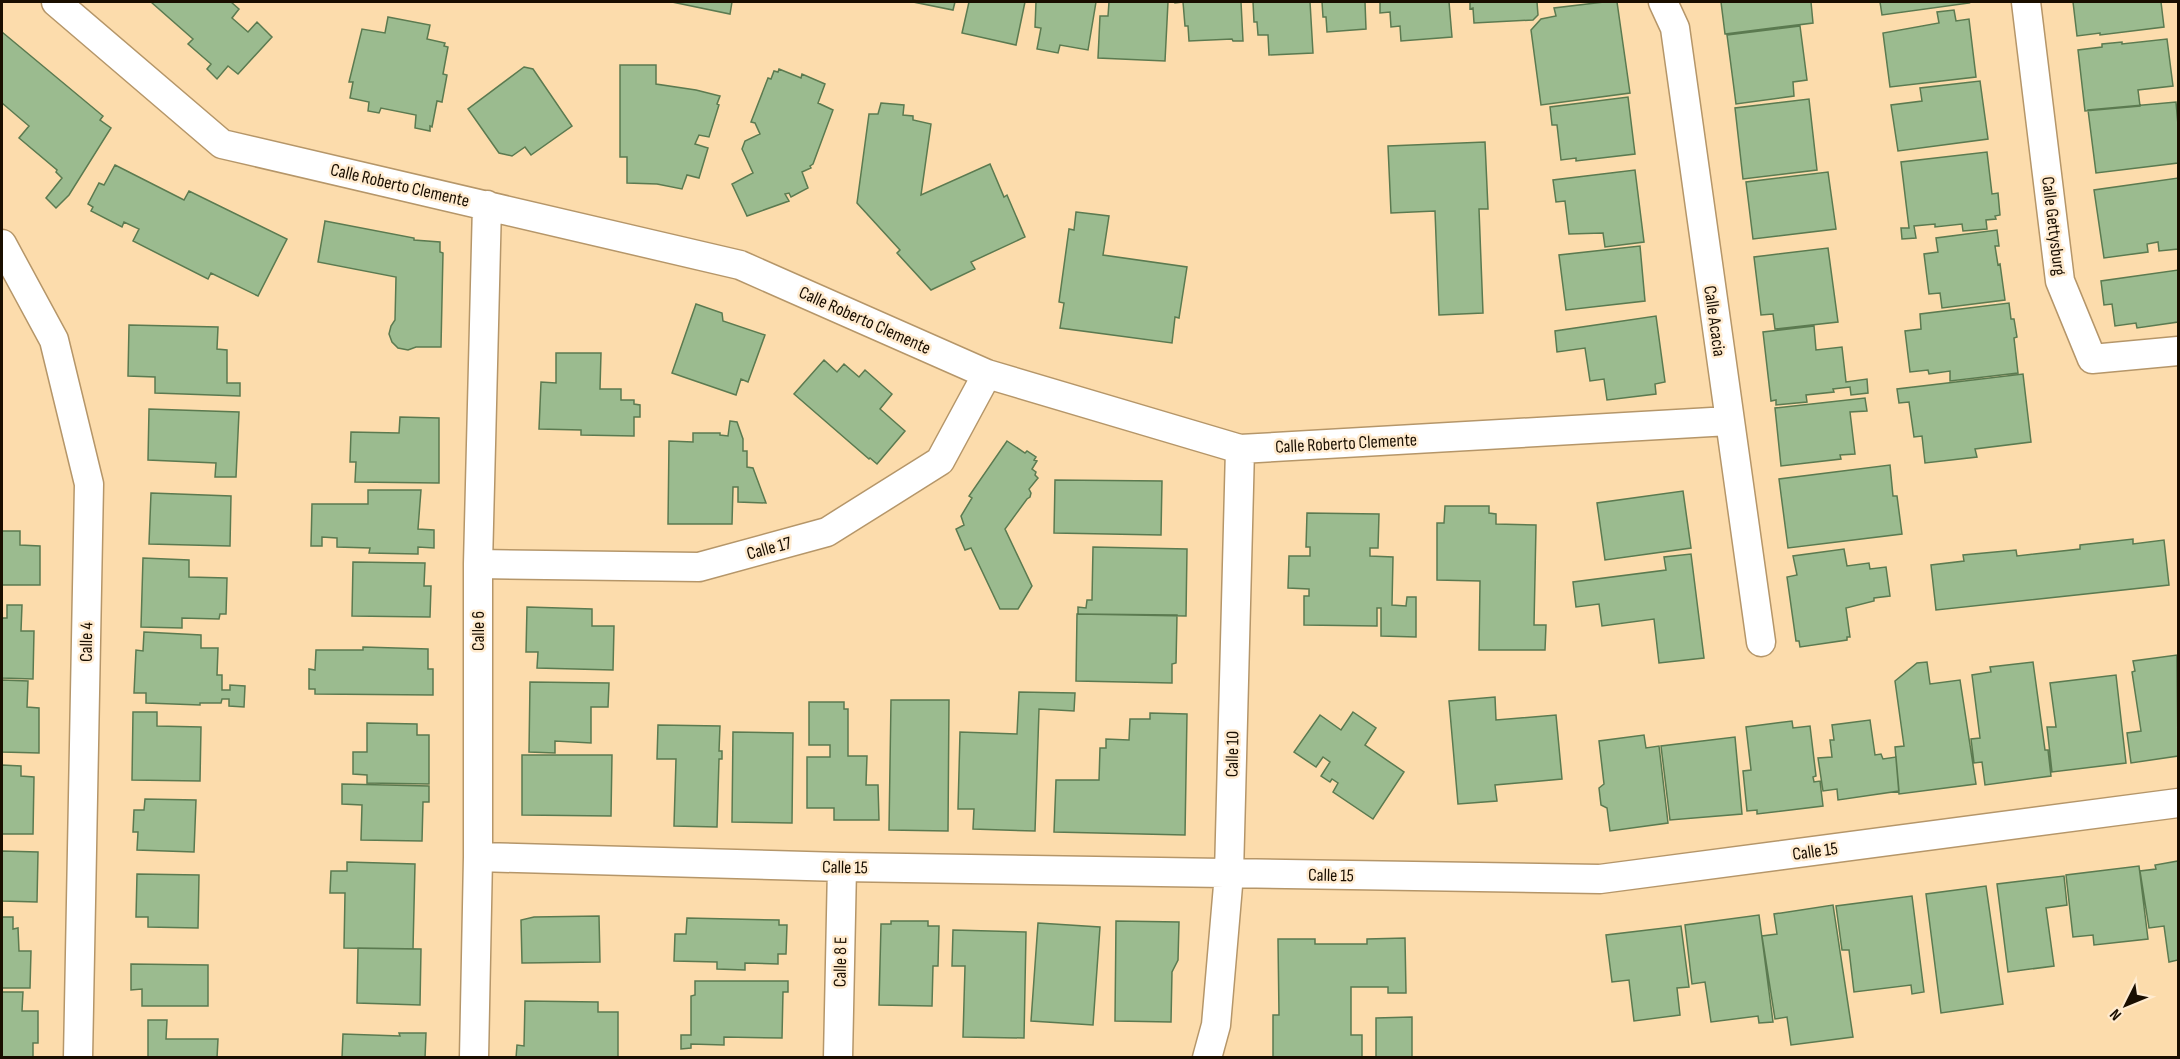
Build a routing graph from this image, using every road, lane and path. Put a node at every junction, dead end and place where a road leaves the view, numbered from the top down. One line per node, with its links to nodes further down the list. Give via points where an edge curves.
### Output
1 (56, 2): 4 (street, Calle Roberto Clemente, via 222,144)
2 (1663, 2): 8 (street, Calle Acacia, via 1675,28)
3 (2026, 2): 6 (street, Calle Gettysburg, via 2060,280 2092,359)
4 (487, 205): 7 (street, Calle Roberto Clemente, via 740,265); 10 (street, Calle 6)
5 (2, 244): 16 (street, Calle 4, via 54,340 89,484)
6 (2178, 351)
7 (987, 374): 9 (street, Calle Roberto Clemente); 10 (street, Calle 17, via 940,461 827,532 699,567)
8 (1729, 422): 9 (street, Calle Roberto Clemente); 11 (street, Calle Acacia)
9 (1240, 449): 15 (street, Calle 10)
10 (478, 564): 13 (street, Calle 6)
11 (1761, 642)
12 (2178, 803): 15 (street, Calle 15, via 1600,879)
13 (478, 857): 14 (street, Calle 15); 17 (street, Calle 6)
14 (842, 867): 15 (street, Calle 15); 18 (street, Calle 8 E)
15 (1229, 874): 19 (street, Calle 10, via 1216,1025)
16 (78, 1058)
17 (474, 1058)
18 (838, 1058)
19 (1207, 1058)

